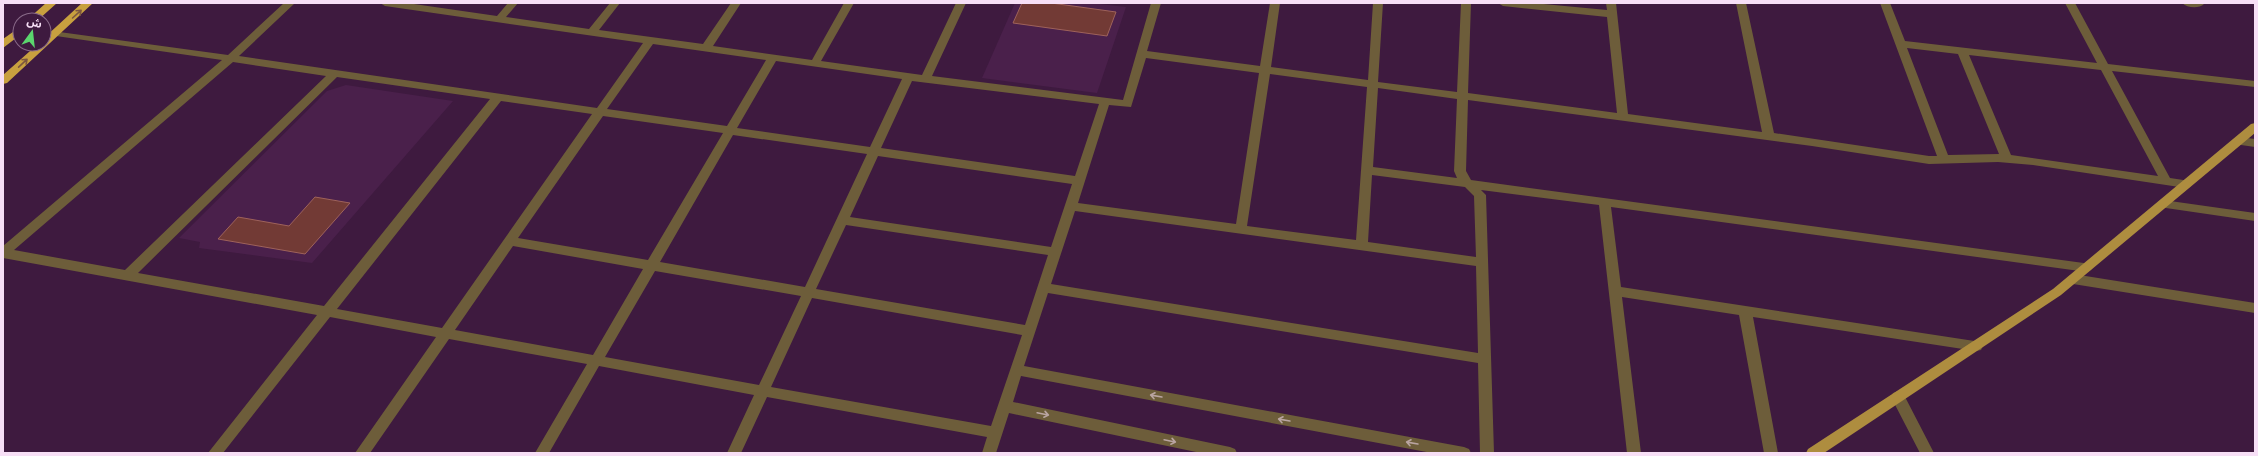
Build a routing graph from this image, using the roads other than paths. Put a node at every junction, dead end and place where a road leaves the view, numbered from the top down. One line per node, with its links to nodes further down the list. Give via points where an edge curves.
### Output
1 (52, 3): 22 (highway)
2 (88, 3): 26 (highway, one-way to 2)
3 (290, 3): 37 (street)
4 (386, 3): 20 (street)
5 (513, 3): 24 (street)
6 (615, 3): 25 (street)
7 (736, 3): 32 (street)
8 (849, 3): 38 (street)
9 (962, 3): 43 (street)
10 (1156, 3): 35 (street)
11 (1275, 3): 40 (street)
12 (1378, 3): 45 (street)
13 (1466, 3): 47 (street)
14 (1503, 3): 23 (street)
15 (1611, 3): 23 (street)
16 (1741, 3): 54 (street)
17 (1885, 3): 30 (street)
18 (2070, 3): 39 (street)
19 (2187, 3): 21 (street)
20 (401, 4): 24 (street)
21 (2199, 4)
22 (41, 12)
23 (1612, 14): 51 (street)
24 (499, 19): 25 (street)
25 (592, 32): 29 (street)
26 (56, 33): 28 (highway); 37 (street)
27 (12, 37): 31 (highway)
28 (52, 37)
29 (650, 40): 32 (street); 50 (street)
30 (1901, 44): 33 (street); 58 (street)
31 (3, 45)
32 (706, 48): 36 (street)
33 (1962, 51): 39 (street); 59 (street)
34 (35, 52): 44 (highway, one-way to 34)
35 (1142, 54): 40 (street); 49 (street, via 1127,104)
36 (773, 57): 38 (street); 53 (street)
37 (230, 59): 41 (street); 74 (street)
38 (815, 63): 42 (street)
39 (2105, 67): 46 (street); 62 (street)
40 (1265, 70): 45 (street); 70 (street)
41 (334, 74): 48 (street); 78 (street)
42 (909, 76): 43 (street); 57 (street)
43 (925, 79): 49 (street)
44 (3, 81)
45 (1373, 84): 47 (street); 60 (street)
46 (2255, 84)
47 (1463, 96): 51 (street); 63 (street, via 1460,171)
48 (498, 97): 50 (street); 85 (street)
49 (1105, 102): 61 (street)
50 (600, 112): 53 (street); 71 (street)
51 (1623, 117): 54 (street)
52 (2255, 126): 55 (main road)
53 (730, 131): 57 (street); 76 (street)
54 (1769, 137): 58 (street, via 1922,159)
55 (2238, 141): 56 (street); 64 (main road)
56 (2255, 143)
57 (874, 152): 61 (street); 69 (street)
58 (1944, 159): 59 (street)
59 (2007, 159): 62 (street)
60 (1367, 170): 63 (street); 72 (street)
61 (1079, 181): 67 (street)
62 (2167, 182): 64 (street)
63 (1467, 183): 65 (street); 75 (street, via 1480,195)
64 (2186, 184): 66 (main road)
65 (1604, 202): 77 (street); 81 (street)
66 (2163, 204): 68 (street); 77 (main road)
67 (1070, 206): 70 (street); 73 (street)
68 (2255, 217)
69 (842, 220): 73 (street); 82 (street)
70 (1241, 229): 72 (street)
71 (510, 241): 76 (street); 87 (street)
72 (1362, 246): 75 (street)
73 (1056, 252): 80 (street)
74 (3, 253): 78 (street)
75 (1482, 262): 89 (street)
76 (651, 265): 82 (street); 90 (street)
77 (2087, 268): 79 (main road)
78 (128, 275): 85 (street)
79 (2073, 279): 83 (street); 88 (main road)
80 (1044, 288): 86 (street); 89 (street)
81 (1614, 291): 84 (street); 104 (street)
82 (808, 293): 86 (street); 92 (street)
83 (2255, 308)
84 (1745, 311): 88 (street); 105 (street)
85 (327, 312): 87 (street); 96 (street)
86 (1030, 331): 91 (street)
87 (446, 333): 90 (street); 97 (street)
88 (1976, 346): 93 (main road)
89 (1484, 359): 103 (street)
90 (596, 360): 92 (street); 98 (street)
91 (1017, 370): 94 (street); 102 (street, one-way to 91)
92 (763, 391): 95 (street); 99 (street)
93 (1898, 397): 106 (main road); 107 (street)
94 (1005, 406): 95 (street); 101 (street, one-way to 101)
95 (996, 433): 100 (street)
96 (214, 453)
97 (362, 453)
98 (542, 453)
99 (734, 453)
100 (989, 453)
101 (1230, 453)
102 (1464, 453)
103 (1487, 453)
104 (1634, 453)
105 (1771, 453)
106 (1813, 453)
107 (1927, 453)

